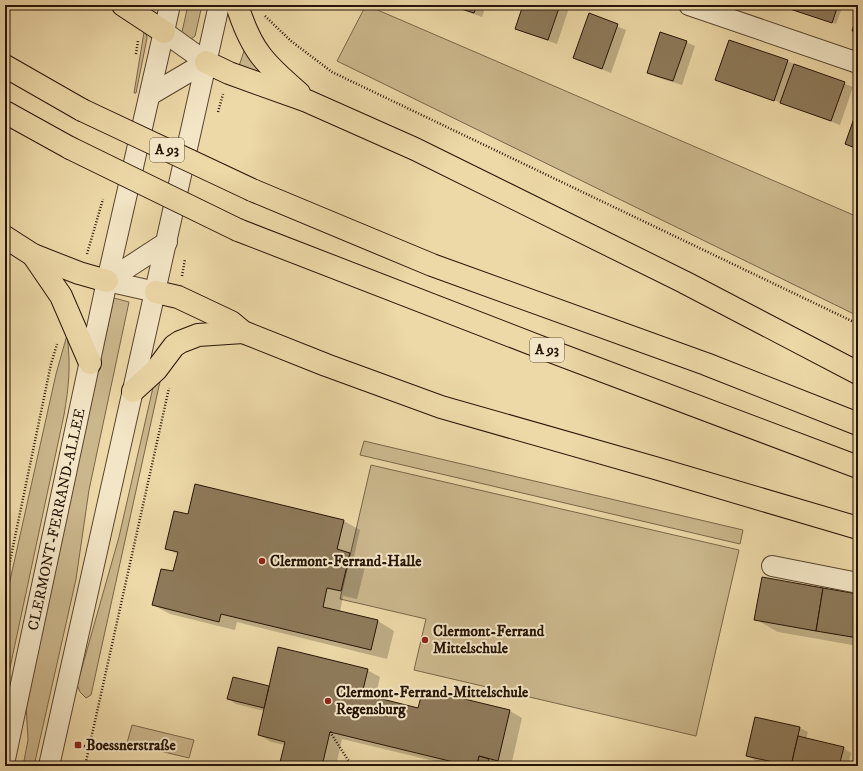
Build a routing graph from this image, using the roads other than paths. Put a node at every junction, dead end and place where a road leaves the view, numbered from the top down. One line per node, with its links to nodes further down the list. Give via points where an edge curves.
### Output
1 (123, 5): 6 (highway)
2 (170, 5): 6 (street, CLERMONT-FERRAND-ALLEE)
3 (219, 5): 7 (street)
4 (237, 5): 11 (highway, via 245,31 261,57)
5 (689, 5): 8 (street)
6 (164, 32): 7 (street); 10 (street, CLERMONT-FERRAND-ALLEE)
7 (206, 62): 10 (street); 11 (highway); 14 (street)
8 (858, 63)
9 (5, 66): 22 (highway, A 93, bridge, via 82,110 252,190 432,264 706,364)
10 (150, 95): 16 (street, CLERMONT-FERRAND-ALLEE)
11 (307, 101): 20 (highway, via 415,149 684,282)
12 (5, 112): 23 (highway, A 93, bridge, via 70,148 238,230 538,347)
13 (5, 237): 15 (highway)
14 (167, 242): 16 (street); 17 (street)
15 (32, 255): 16 (highway); 19 (highway, via 61,296)
16 (107, 280): 17 (street); 19 (street, CLERMONT-FERRAND-ALLEE)
17 (156, 292): 18 (highway, via 178,297 231,322); 21 (street)
18 (243, 332): 21 (highway, via 198,335 180,342); 24 (highway, via 441,406)
19 (90, 363): 27 (street, CLERMONT-FERRAND-ALLEE)
20 (858, 374)
21 (134, 391): 28 (street)
22 (858, 424)
23 (858, 467)
24 (858, 528)
25 (772, 566): 26 (street)
26 (858, 583)
27 (5, 759)
28 (49, 766)

